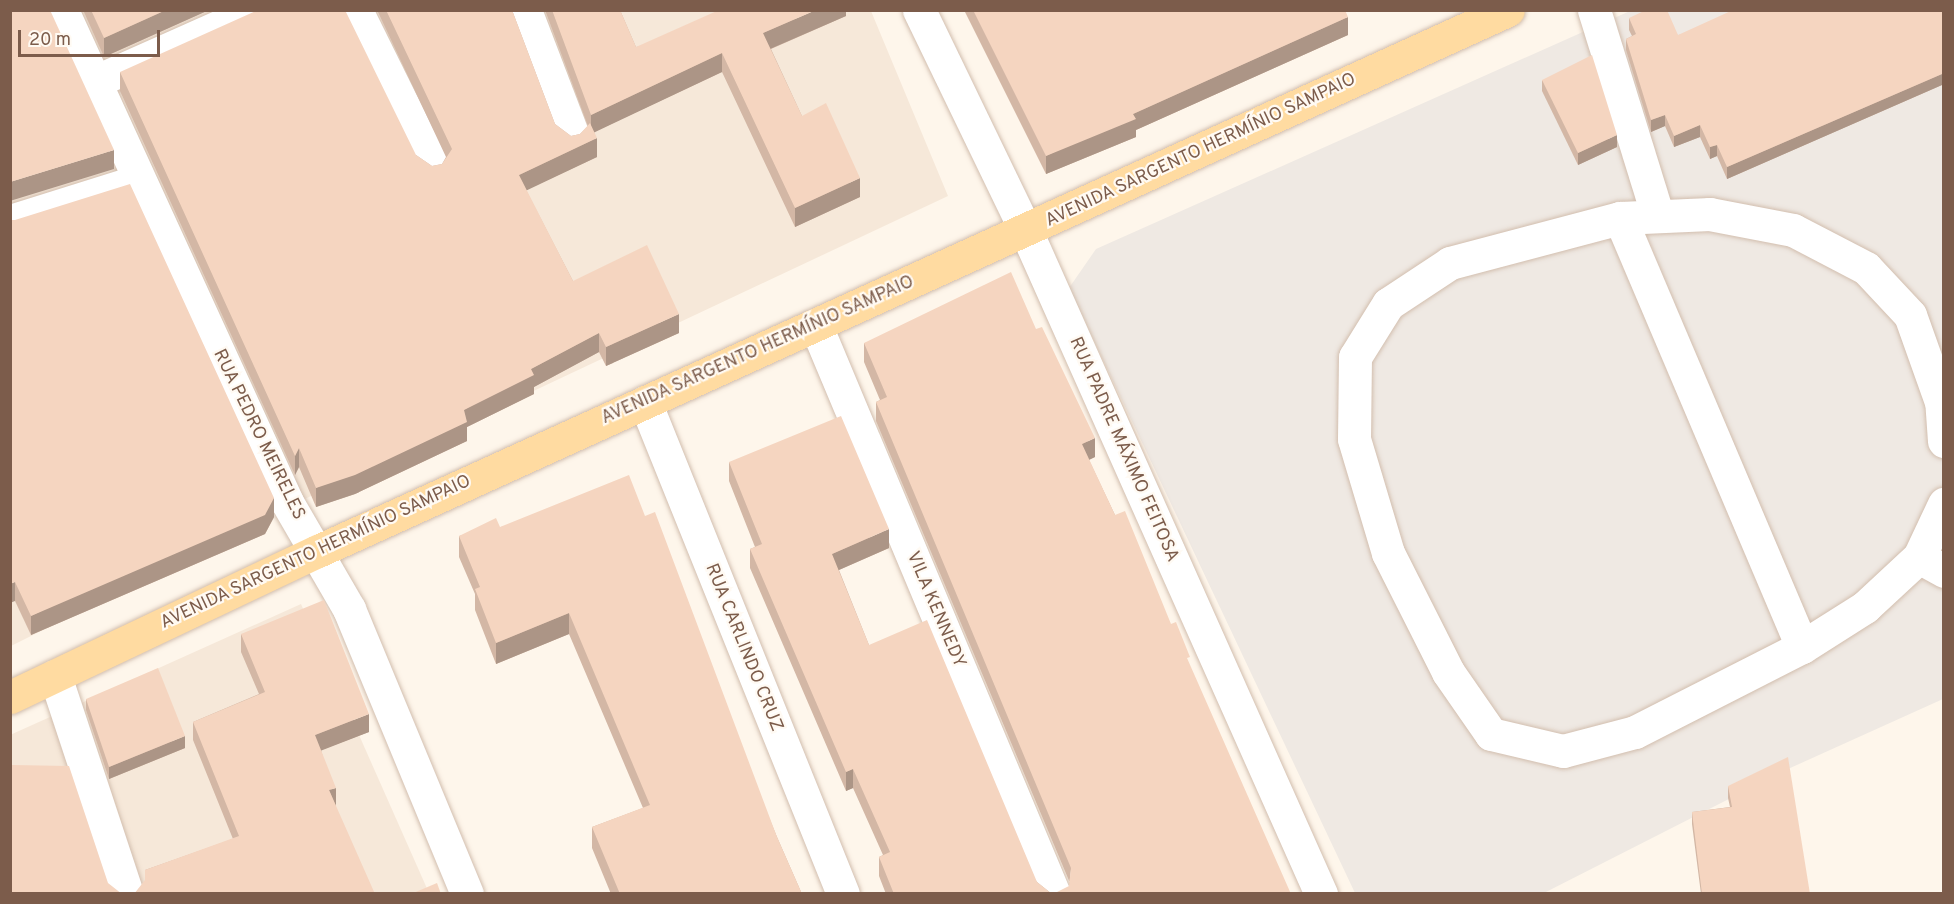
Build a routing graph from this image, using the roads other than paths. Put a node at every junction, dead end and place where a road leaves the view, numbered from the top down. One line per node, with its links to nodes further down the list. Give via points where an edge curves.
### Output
1 (62, 10): 8 (street, RUA PEDRO MEIRELES)
2 (256, 10): 8 (street)
3 (356, 10): 10 (street)
4 (525, 10): 9 (street)
5 (919, 10): 15 (street, RUA PADRE MÁXIMO FEITOSA)
6 (1594, 10): 12 (street)
7 (1504, 11): 15 (main road, AVENIDA SARGENTO HERMÍNIO SAMPAIO)
8 (94, 82): 11 (street, RUA PEDRO MEIRELES)
9 (573, 136)
10 (433, 166)
11 (138, 180): 14 (street); 20 (street, RUA PEDRO MEIRELES, via 287,502)
12 (1657, 214): 13 (street); 18 (street, via 1710,214 1793,230 1866,268 1910,315 1941,402)
13 (1620, 218): 22 (street); 22 (street, via 1450,263 1388,304 1355,357 1354,439 1388,553 1448,672 1491,734 1563,751 1635,732)
14 (10, 221)
15 (1026, 231): 16 (main road, AVENIDA SARGENTO HERMÍNIO SAMPAIO); 29 (street, RUA PADRE MÁXIMO FEITOSA)
16 (816, 326): 17 (main road, AVENIDA SARGENTO HERMÍNIO SAMPAIO); 28 (street, VILA KENNEDY)
17 (645, 402): 20 (main road, AVENIDA SARGENTO HERMÍNIO SAMPAIO); 27 (street, RUA CARLINDO CRUZ)
18 (1944, 441)
19 (1944, 504): 21 (street)
20 (318, 551): 23 (main road, AVENIDA SARGENTO HERMÍNIO SAMPAIO); 26 (street, RUA PEDRO MEIRELES, via 349,609)
21 (1931, 564): 22 (street)
22 (1802, 646)
23 (55, 676): 24 (main road, AVENIDA SARGENTO HERMÍNIO SAMPAIO); 25 (street)
24 (10, 697)
25 (127, 894)
26 (467, 894)
27 (843, 894)
28 (1054, 894)
29 (1321, 894)

